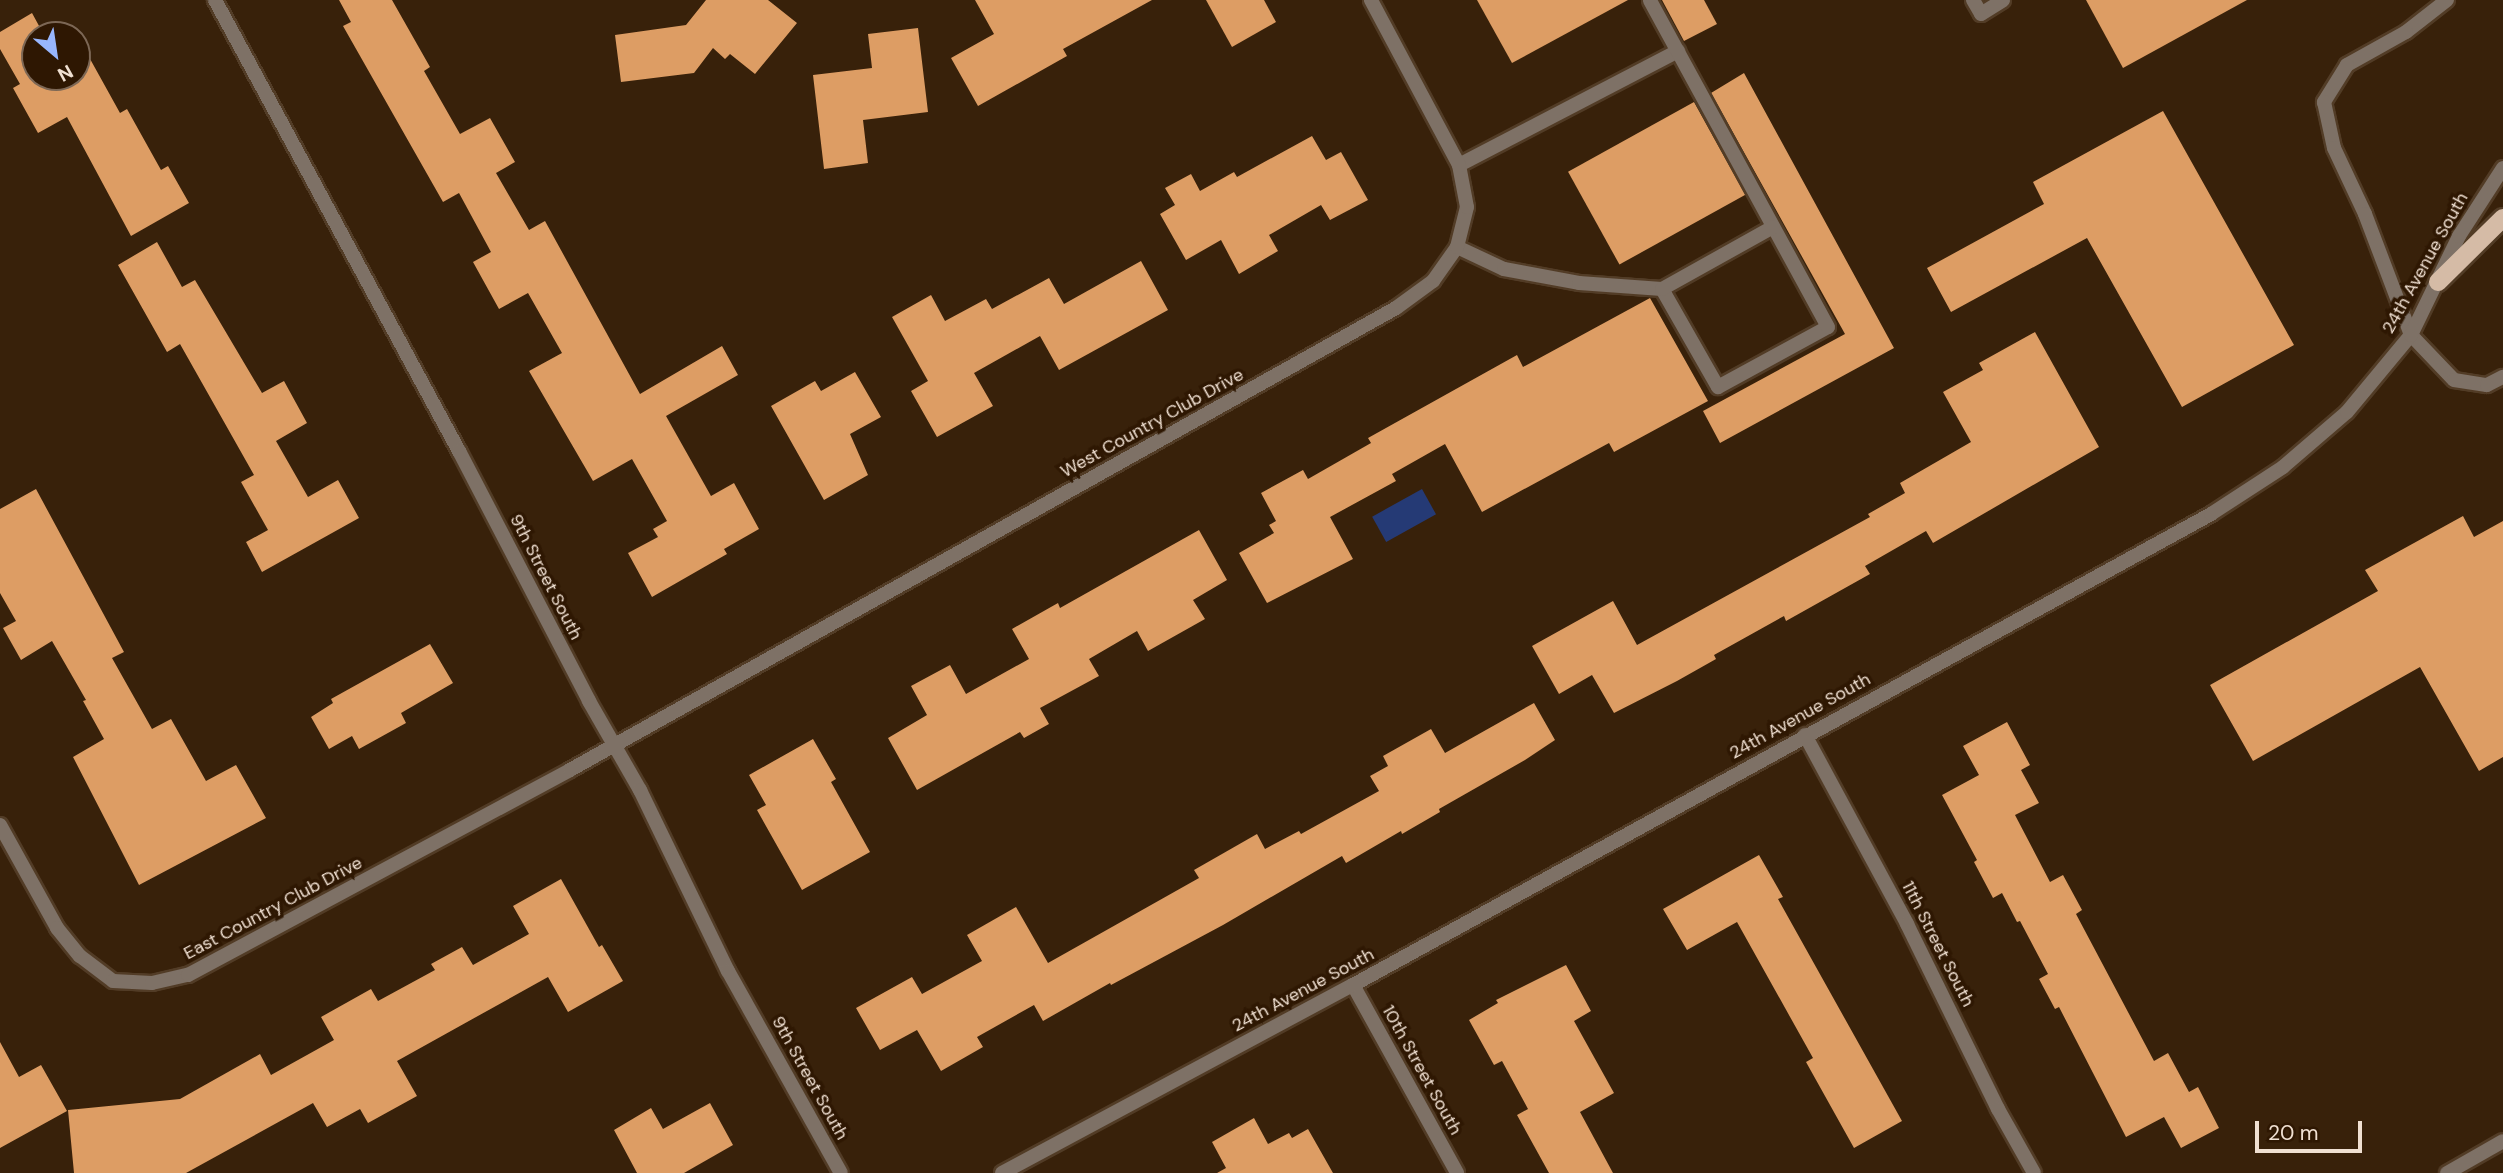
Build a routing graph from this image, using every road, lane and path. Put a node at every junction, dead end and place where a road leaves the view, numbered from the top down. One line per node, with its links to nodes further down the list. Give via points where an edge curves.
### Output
1 (215, 0): 18 (street, 9th Street South)
2 (1650, 0): 7 (street)
3 (1973, 0): 4 (street, via 1981,14)
4 (2003, 0)
5 (2447, 0): 15 (street, via 2406,32 2347,65 2324,102 2334,148 2365,214)
6 (1376, 2): 8 (street, West Country Club Drive)
7 (1678, 51): 8 (street); 11 (street)
8 (1459, 164): 12 (street, West Country Club Drive, via 1467,207)
9 (2503, 168): 13 (street, 24th Avenue South, via 2459,236)
10 (2503, 218): 13 (main road)
11 (1773, 227): 14 (street); 14 (street, via 1828,327 1718,387)
12 (1457, 247): 14 (street, via 1504,269 1579,284); 18 (street, West Country Club Drive, via 1433,281 1396,309)
13 (2438, 282): 15 (street, 24th Avenue South)
14 (1662, 289)
15 (2411, 335): 16 (street, via 2454,380 2487,385); 17 (street, 24th Avenue South, via 2347,412 2283,467 2211,514)
16 (2503, 377)
17 (1804, 735): 20 (street, 24th Avenue South); 25 (street, 11th Street South)
18 (614, 746): 19 (street, East Country Club Drive, via 215,962 188,975 152,983 113,981 80,956 57,928); 22 (street, 9th Street South, via 728,971)
19 (0, 825)
20 (1353, 985): 23 (street, 24th Avenue South); 24 (street, 10th Street South)
21 (2503, 1142): 26 (street)
22 (841, 1173)
23 (1002, 1173)
24 (1457, 1173)
25 (2034, 1173)
26 (2447, 1173)

